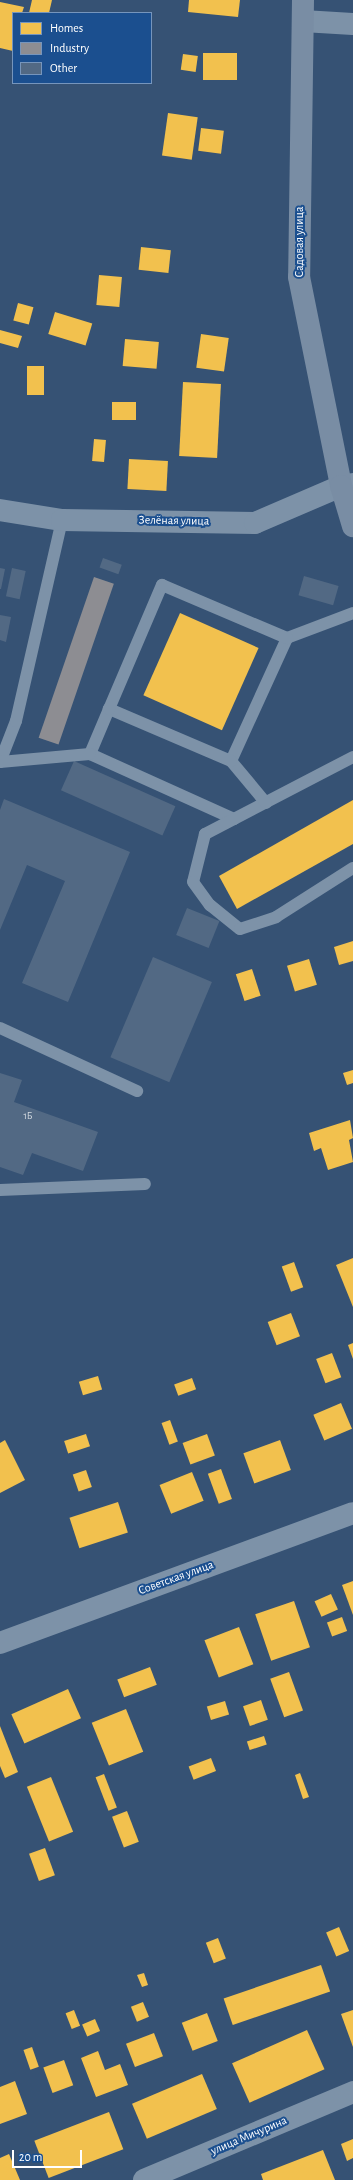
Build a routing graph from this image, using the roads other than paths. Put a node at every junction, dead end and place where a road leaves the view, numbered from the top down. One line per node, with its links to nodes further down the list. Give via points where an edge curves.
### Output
1 (303, 11): 2 (street); 3 (street, Садовая улица, via 299,277)
2 (353, 24)
3 (347, 485): 5 (street, Зелёная улица, via 255,522); 6 (street, Садовая улица)
4 (0, 510): 5 (street, Зелёная улица)
5 (62, 520): 13 (lane, via 16,721)
6 (353, 526)
7 (353, 613): 8 (lane)
8 (287, 638): 9 (lane, via 162,585); 12 (lane)
9 (109, 709): 10 (lane); 12 (lane)
10 (90, 754): 13 (lane); 15 (lane)
11 (353, 757): 14 (lane)
12 (231, 761): 14 (lane)
13 (0, 762)
14 (266, 803): 15 (lane)
15 (234, 819): 16 (lane, via 205,834 192,882 210,905 240,929 276,917)
16 (353, 868)
17 (0, 1028): 18 (lane)
18 (137, 1092)
19 (145, 1184): 20 (lane)
20 (0, 1190)
21 (353, 1513): 22 (street, Советская улица)
22 (0, 1643)
23 (353, 2092): 24 (street, улица Мичурина)
24 (144, 2180)

